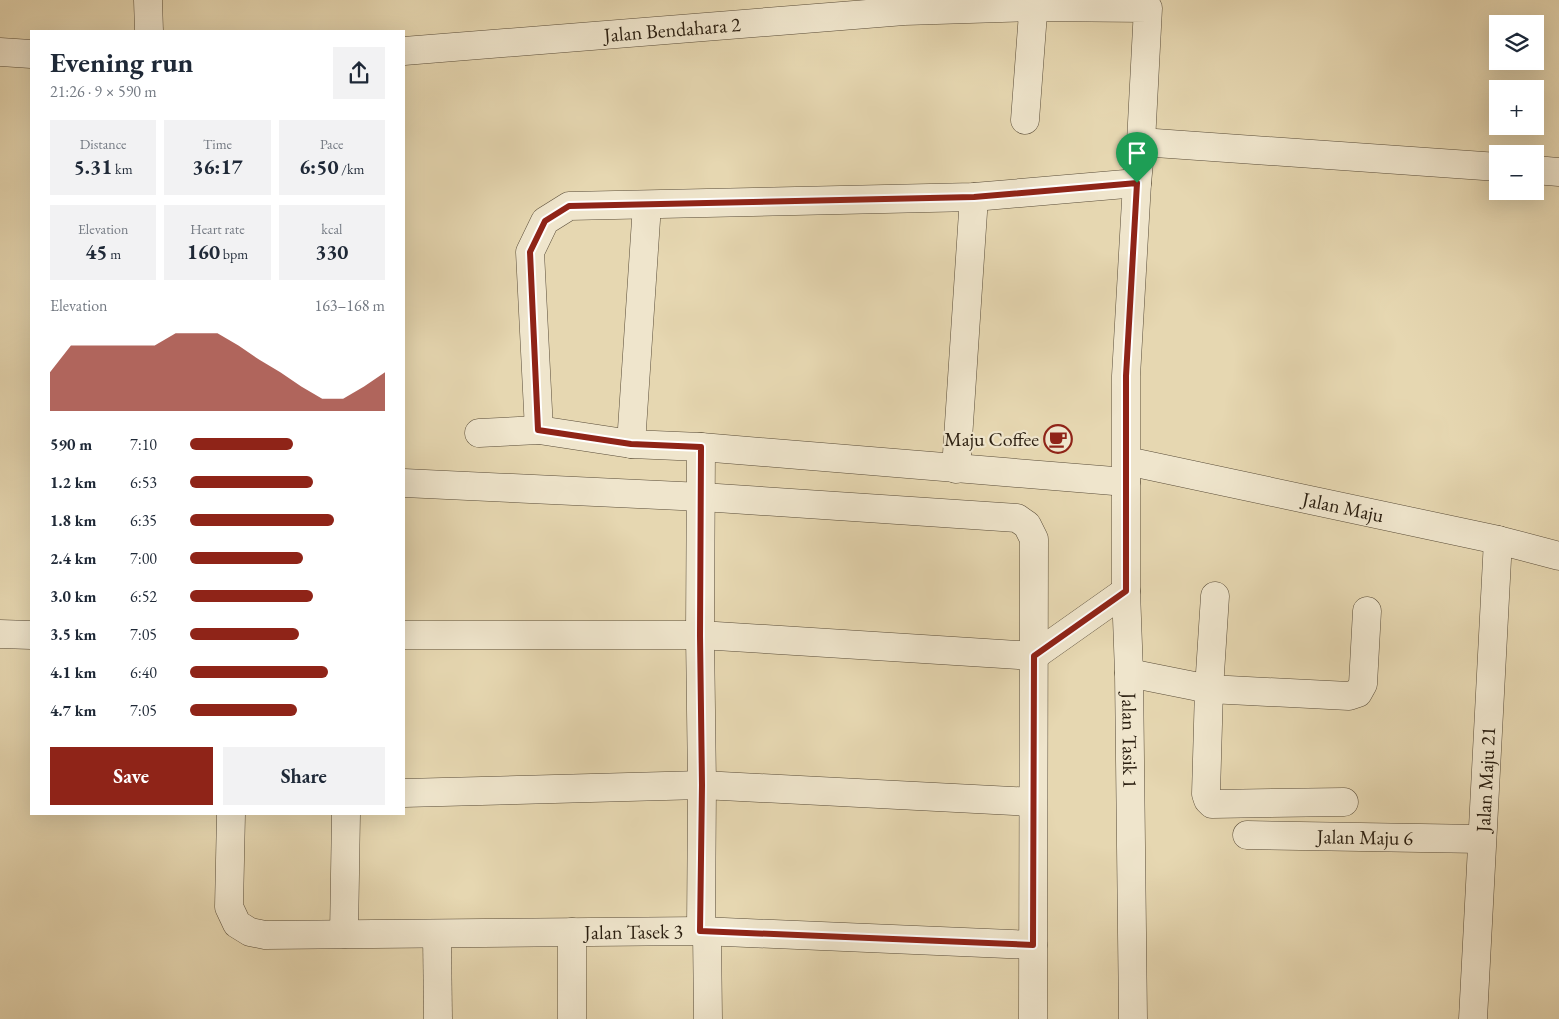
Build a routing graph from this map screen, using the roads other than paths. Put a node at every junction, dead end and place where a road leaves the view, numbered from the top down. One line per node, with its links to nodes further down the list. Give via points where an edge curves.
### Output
1 (148, 0): 6 (street)
2 (1033, 4): 3 (street, Jalan Bendahara 2); 4 (street, Jalan Bendahara 2); 10 (street)
3 (1148, 4): 11 (street, Jalan Bendahara 2)
4 (904, 6): 5 (street, Jalan Bendahara 2)
5 (763, 11): 8 (street, Jalan Bendahara 2)
6 (149, 30)
7 (0, 52): 9 (street)
8 (405, 52)
9 (30, 54)
10 (1024, 120)
11 (1141, 142): 12 (street); 15 (street, Jalan Bendahara 2)
12 (1489, 167)
13 (1544, 171): 14 (street)
14 (1559, 172)
15 (1137, 183): 16 (street); 23 (street, Jalan Bendahara 2, via 1126,376)
16 (974, 197): 17 (street); 22 (street)
17 (647, 205): 18 (street, via 569,206 545,221 530,252); 20 (street)
18 (538, 430): 19 (street, Jalan Maju); 20 (street, Jalan Maju)
19 (479, 433)
20 (631, 444): 21 (street, Jalan Maju)
21 (701, 447): 22 (street, Jalan Maju); 25 (street)
22 (956, 469): 23 (street, Jalan Maju)
23 (1126, 471): 26 (street, Jalan Maju); 28 (street, Jalan Tasik 1)
24 (405, 483): 25 (street)
25 (702, 497): 34 (street); 35 (street, via 1017,518 1026,525 1034,539)
26 (1498, 540): 27 (street, Jalan Maju); 45 (street, Jalan Maju 21)
27 (1559, 556)
28 (1126, 591): 35 (street); 36 (street, Jalan Tasik 1)
29 (1215, 596): 37 (street)
30 (1367, 611): 37 (street, via 1363,684 1358,693 1349,696)
31 (0, 634): 32 (street)
32 (30, 635)
33 (405, 635): 34 (street)
34 (700, 636): 35 (street); 38 (street)
35 (1034, 656): 40 (street)
36 (1129, 673): 37 (street); 55 (street, Jalan Tasik 1)
37 (1209, 689): 41 (street, via 1206,794 1212,804)
38 (702, 785): 39 (street); 40 (street); 47 (street)
39 (405, 793)
40 (1034, 802): 50 (street)
41 (1344, 802)
42 (231, 815): 48 (street, Jalan Tasek 3, via 229,907 237,924 250,932 264,935)
43 (346, 815): 48 (street)
44 (1247, 836): 45 (street, Jalan Maju 6)
45 (1481, 838): 56 (street, Jalan Maju 21)
46 (572, 932): 47 (street, Jalan Tasek 3); 49 (street, Jalan Tasek 3); 52 (street)
47 (704, 932): 50 (street, Jalan Tasek 3); 53 (street)
48 (344, 934): 49 (street, Jalan Tasek 3)
49 (437, 935): 51 (street)
50 (1033, 945): 54 (street)
51 (438, 1019)
52 (572, 1019)
53 (708, 1019)
54 (1033, 1019)
55 (1132, 1019)
56 (1473, 1019)

